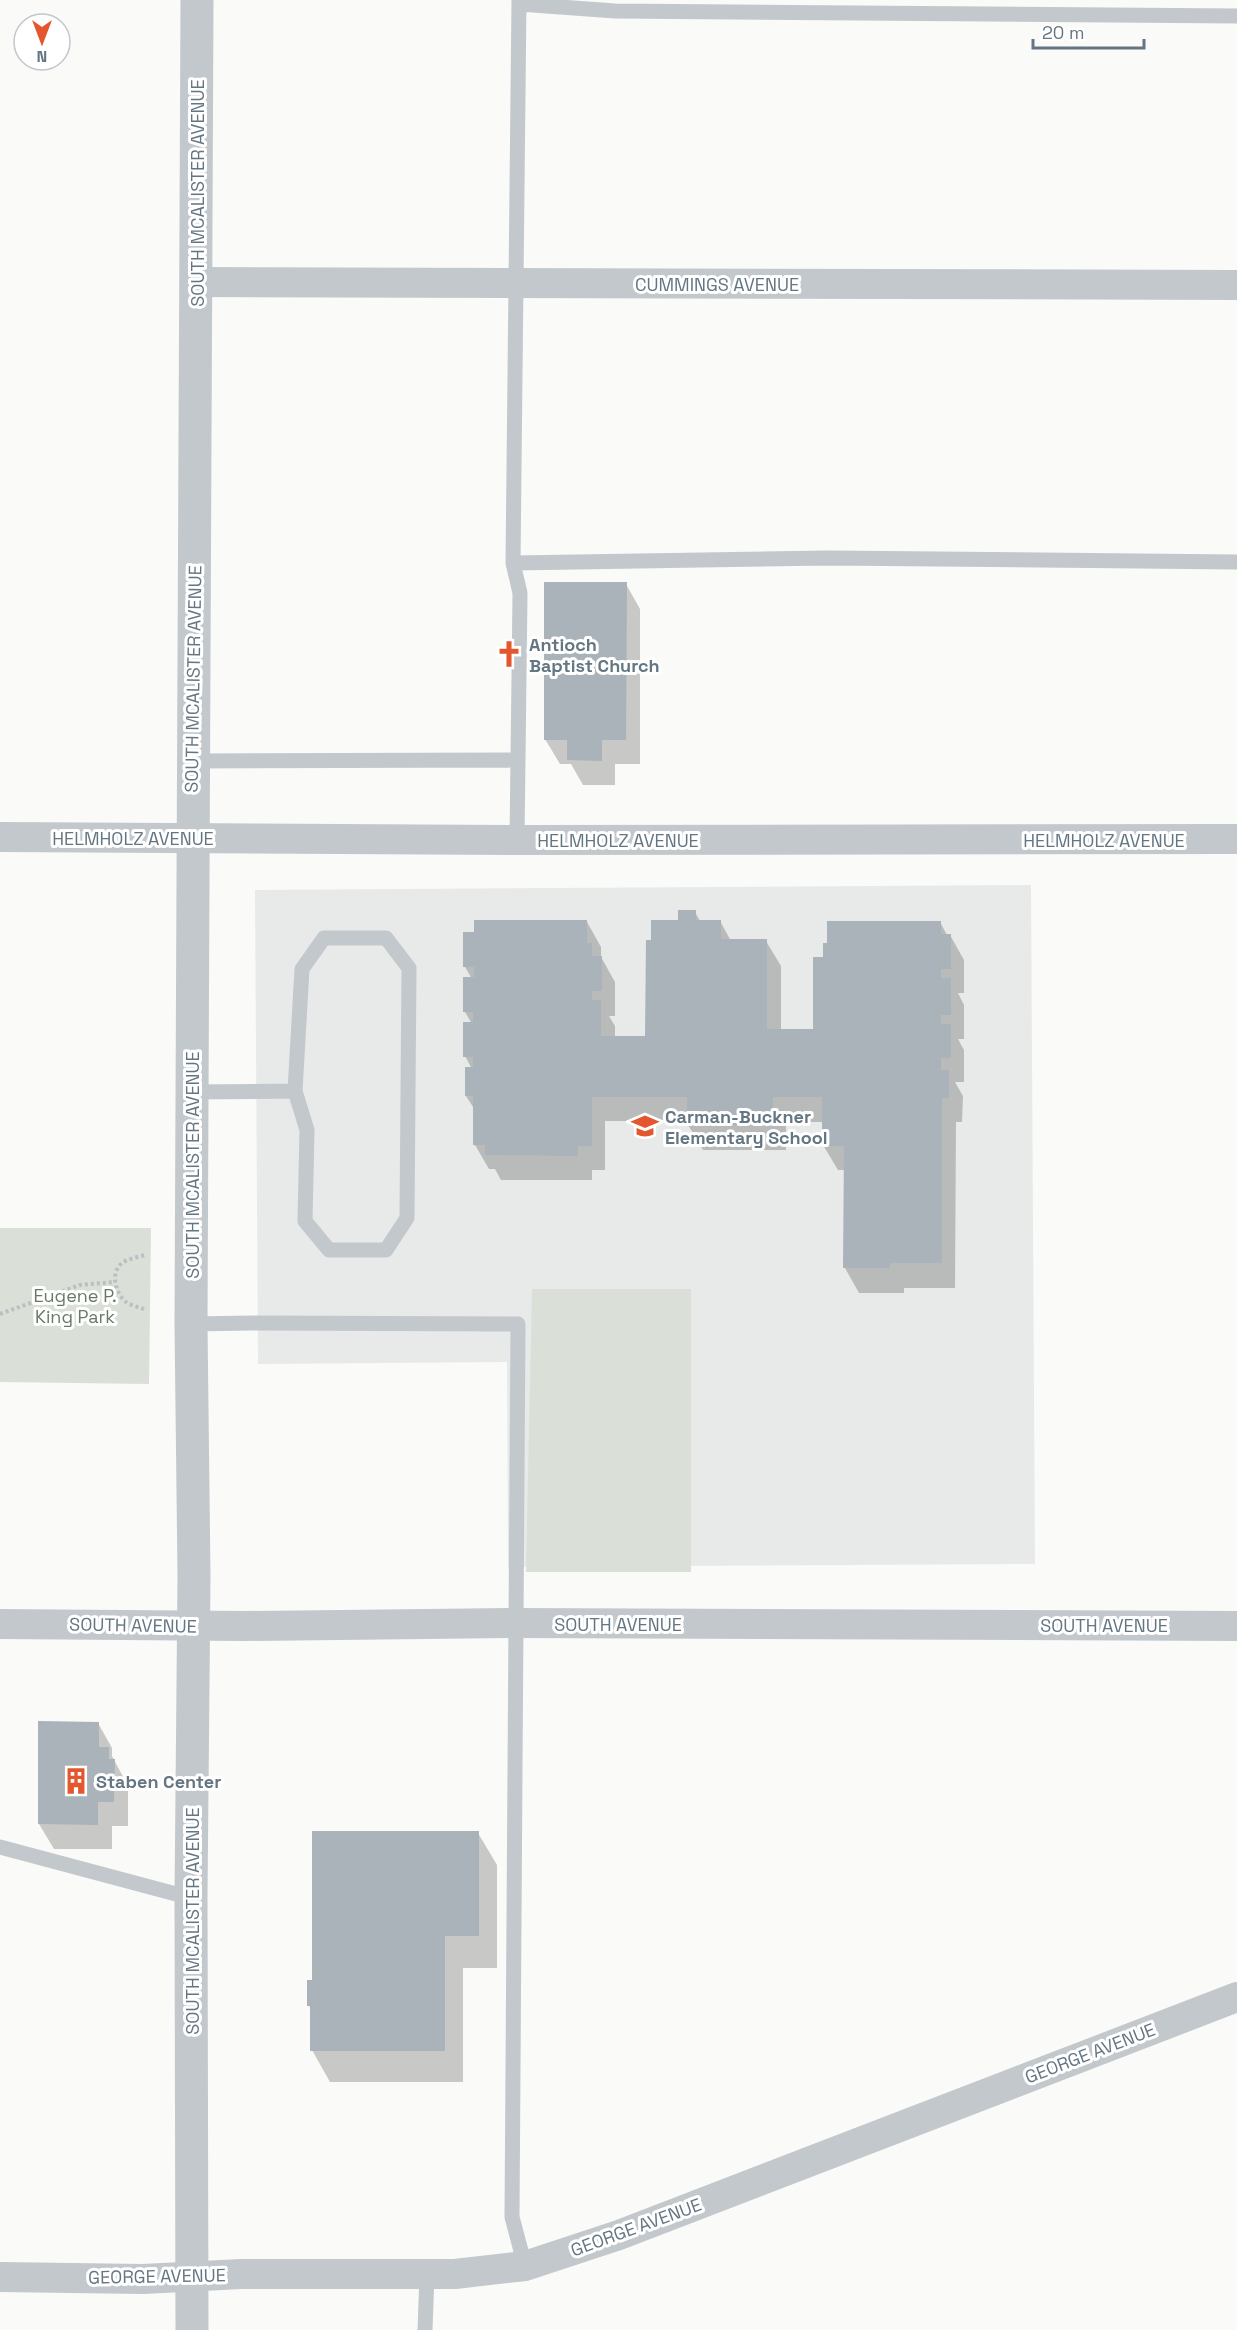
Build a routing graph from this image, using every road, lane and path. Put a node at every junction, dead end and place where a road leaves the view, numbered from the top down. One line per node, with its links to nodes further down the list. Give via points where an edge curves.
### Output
1 (197, 0): 4 (street, SOUTH MCALISTER AVENUE)
2 (519, 2): 3 (lane, via 615,11); 5 (lane)
3 (1237, 16)
4 (197, 282): 5 (street, CUMMINGS AVENUE); 10 (street, SOUTH MCALISTER AVENUE)
5 (515, 283): 6 (street, CUMMINGS AVENUE); 8 (lane)
6 (1237, 285)
7 (1237, 562): 8 (lane, via 829,558)
8 (513, 563): 9 (lane, via 520,593)
9 (518, 760): 10 (lane); 14 (lane)
10 (193, 761): 12 (street, SOUTH MCALISTER AVENUE)
11 (0, 837): 12 (street, HELMHOLZ AVENUE)
12 (192, 838): 14 (street, HELMHOLZ AVENUE); 16 (street, SOUTH MCALISTER AVENUE)
13 (1237, 839): 14 (street, HELMHOLZ AVENUE)
14 (517, 840)
15 (295, 1091): 15 (lane, via 307,1130 305,1221 329,1250 386,1250 407,1218 409,980 409,968 386,938 324,938 302,969); 16 (lane)
16 (192, 1092): 21 (street, SOUTH MCALISTER AVENUE)
17 (145, 1255): 18 (path, via 122,1263)
18 (115, 1282): 19 (path, via 126,1302); 20 (path, via 80,1285)
19 (144, 1309)
20 (0, 1314)
21 (191, 1324): 22 (lane, via 518,1324); 24 (street, SOUTH MCALISTER AVENUE)
22 (516, 1623): 24 (street, SOUTH AVENUE); 25 (street, SOUTH AVENUE); 29 (lane, via 512,2217)
23 (0, 1624): 24 (street, SOUTH AVENUE)
24 (194, 1626): 27 (street, SOUTH MCALISTER AVENUE)
25 (1237, 1626)
26 (0, 1847): 27 (lane)
27 (191, 1898): 32 (street, SOUTH MCALISTER AVENUE)
28 (1237, 1997): 29 (street, GEORGE AVENUE, via 619,2235)
29 (525, 2266): 30 (street, GEORGE AVENUE)
30 (427, 2274): 32 (street, GEORGE AVENUE); 34 (lane)
31 (0, 2277): 32 (street, GEORGE AVENUE)
32 (192, 2277): 33 (street, SOUTH MCALISTER AVENUE)
33 (192, 2330)
34 (425, 2330)

